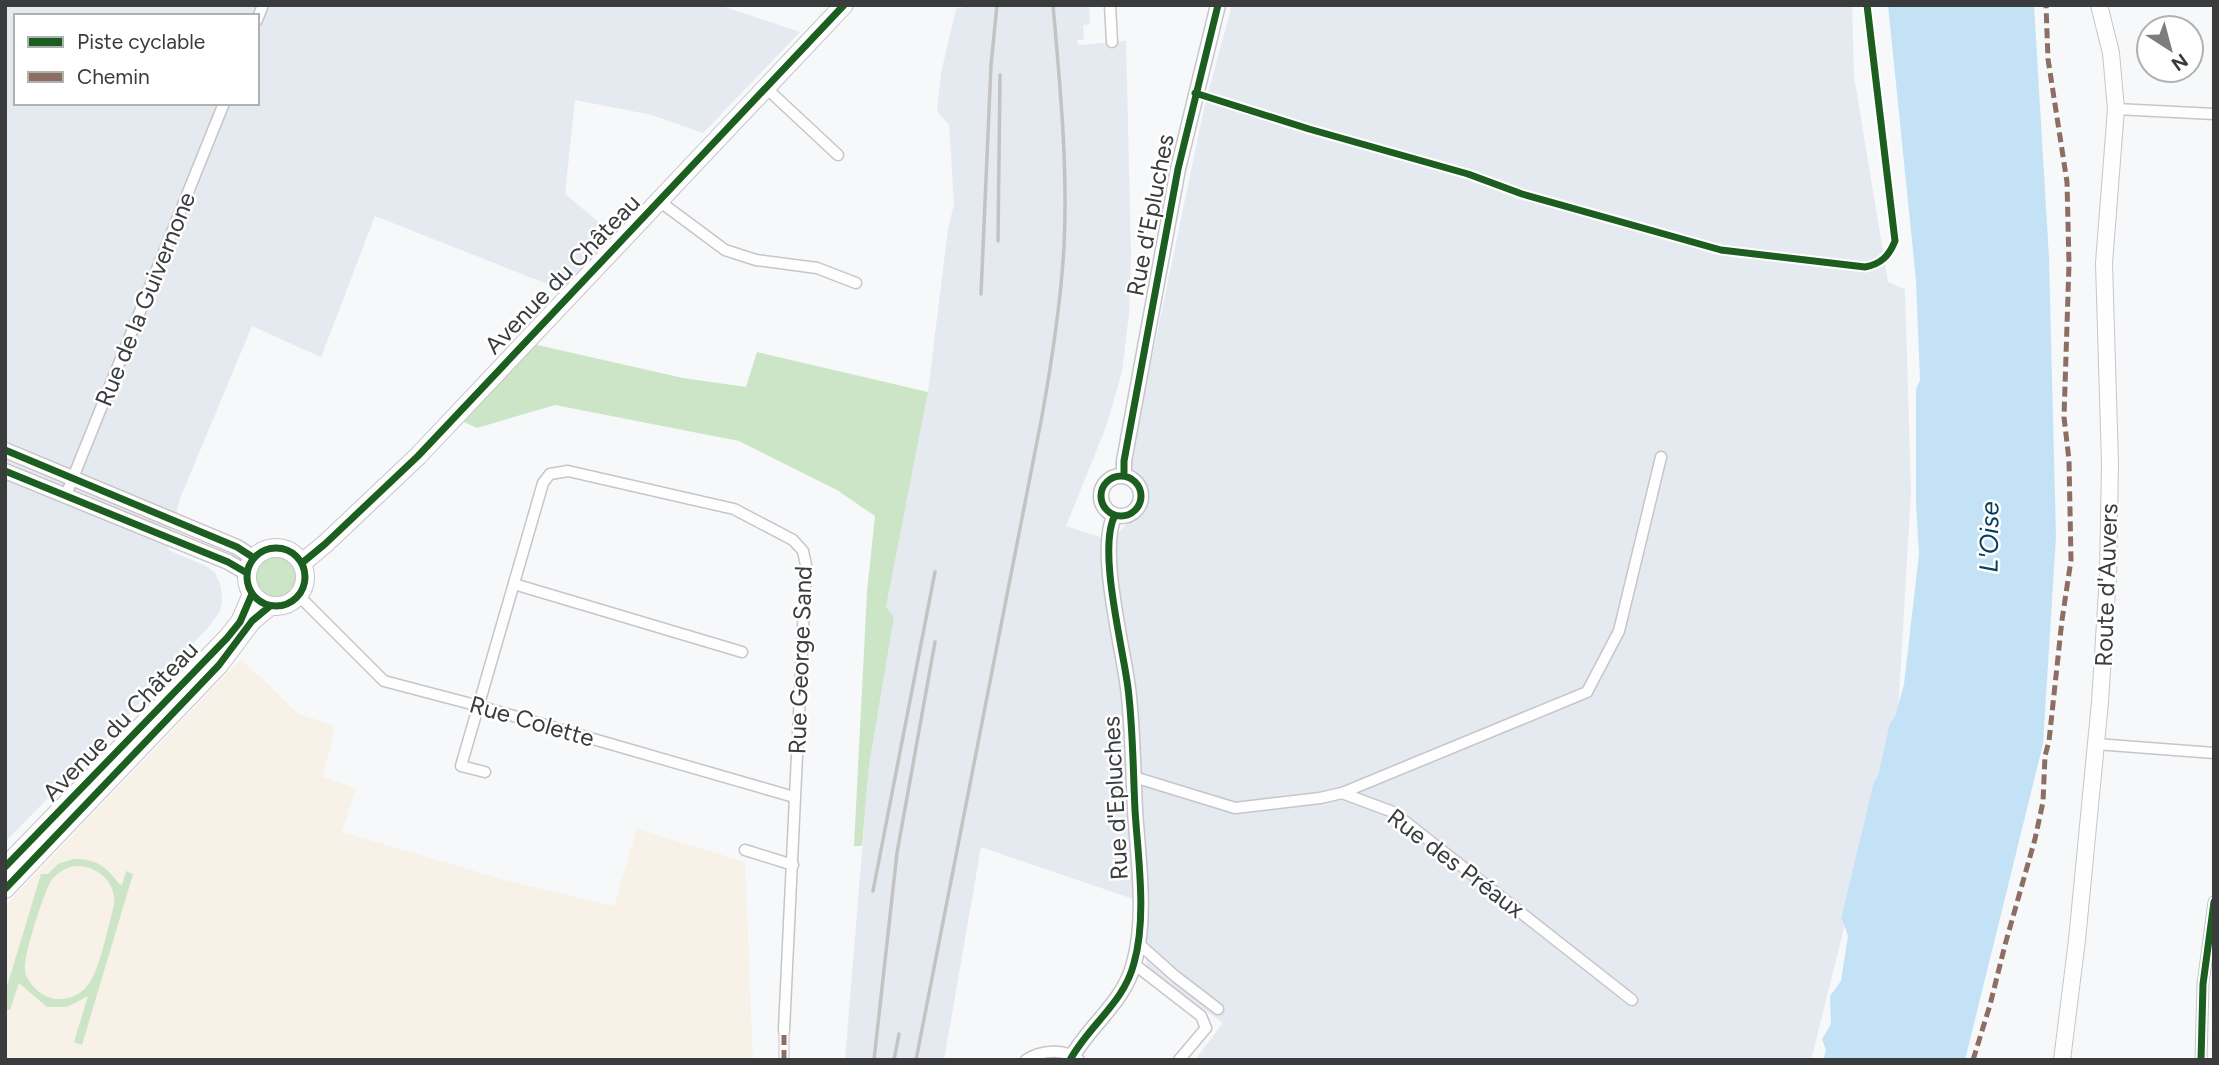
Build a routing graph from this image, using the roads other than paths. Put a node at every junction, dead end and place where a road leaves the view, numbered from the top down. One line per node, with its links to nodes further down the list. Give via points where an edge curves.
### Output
1 (844, 5): 6 (main road, Avenue du Château)
2 (1110, 5): 5 (street)
3 (1219, 5): 16 (street, Rue d'Epluches, via 1178,169)
4 (2099, 5): 8 (main road, Route d'Auvers, via 2111,52)
5 (1112, 42)
6 (765, 87): 10 (street); 11 (main road, Avenue du Château)
7 (223, 105): 17 (street, Rue de la Guivernone)
8 (2116, 109): 9 (street); 28 (main road, Route d'Auvers, via 2104,263 2110,464 2105,642)
9 (2214, 114)
10 (838, 155)
11 (659, 201): 12 (street, via 725,250 756,260 817,268); 20 (main road, Avenue du Château, via 418,456)
12 (856, 283)
13 (5, 450): 17 (street)
14 (1661, 457): 32 (street, via 1619,631 1587,692)
15 (5, 471): 18 (street)
16 (1124, 475): 19 (street, via 1111,478 1102,488 1102,502); 19 (street, via 1140,487 1141,500 1128,515)
17 (74, 477): 18 (street, Rue de la Guivernone); 21 (street, via 237,547)
18 (66, 495): 21 (street, via 228,562)
19 (1115, 515): 31 (street, Rue d'Epluches, via 1110,526 1111,578 1129,690)
20 (302, 562): 21 (main road, via 285,549 275,548 260,553); 24 (main road, via 304,587)
21 (250, 565): 23 (main road, via 247,583)
22 (514, 583): 26 (street); 27 (street, Rue George Sand); 33 (street, Rue George Sand, via 543,483 550,474 568,471 734,509 793,540 807,565)
23 (252, 594): 25 (main road); 36 (main road, Avenue du Château, via 227,638)
24 (299, 596): 25 (main road, via 290,603); 27 (street, Rue Colette, via 384,681)
25 (270, 606): 37 (main road, Avenue du Château)
26 (743, 652)
27 (479, 706): 30 (street, Rue George Sand, via 461,766); 33 (street, Rue Colette)
28 (2096, 744): 29 (street); 48 (main road, Route d'Auvers)
29 (2214, 752)
30 (485, 772)
31 (1134, 777): 32 (street, via 1236,808); 39 (street, Rue d'Epluches)
32 (1342, 793): 41 (street, Rue des Préaux, via 1407,821)
33 (794, 797): 35 (street, Rue George Sand)
34 (744, 850): 35 (street)
35 (793, 865): 43 (street, Rue George Sand)
36 (5, 867)
37 (5, 889)
38 (2214, 902): 49 (street, via 2203,984)
39 (1138, 943): 40 (street, Rue d'Epluches); 42 (street)
40 (1134, 964): 44 (street, Rue d'Epluches, via 1125,989); 47 (street, via 1201,1016 1206,1028)
41 (1632, 1000)
42 (1218, 1009)
43 (784, 1030): 45 (street, Rue George Sand)
44 (1074, 1058): 46 (street, via 1055,1051)
45 (784, 1060)
46 (1026, 1060)
47 (1179, 1060)
48 (2062, 1060)
49 (2201, 1060)

